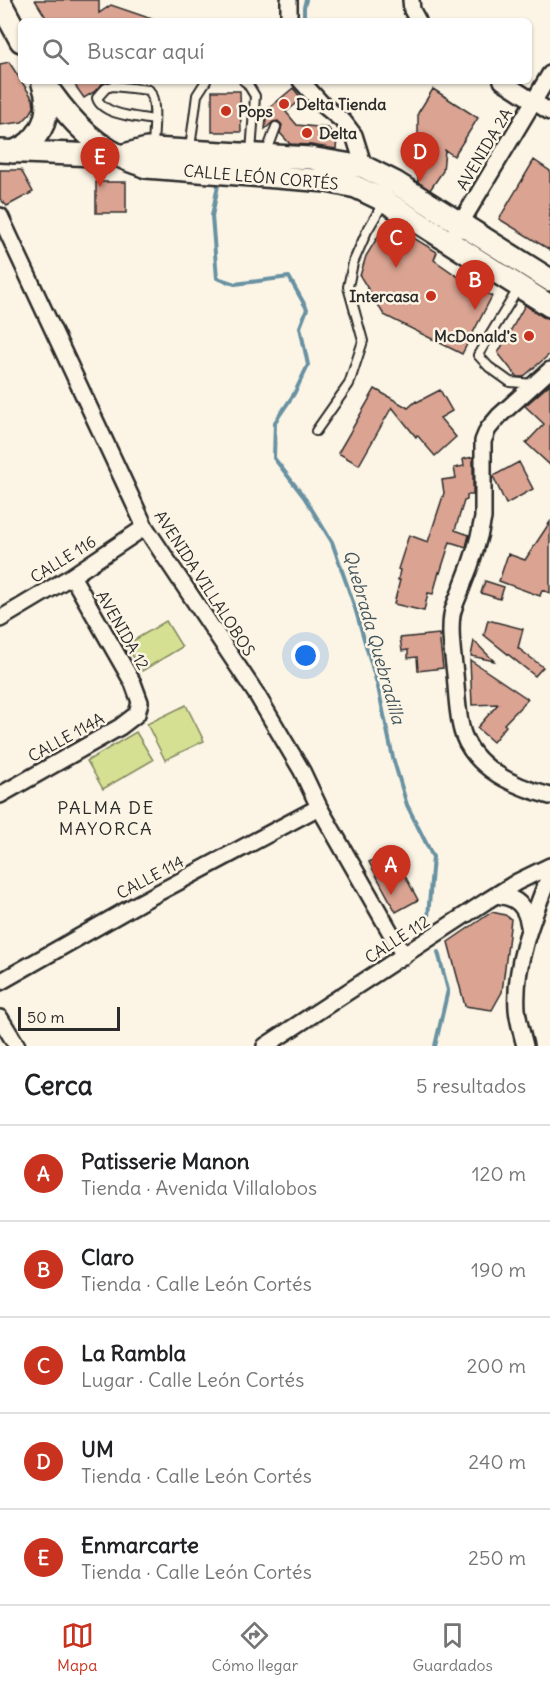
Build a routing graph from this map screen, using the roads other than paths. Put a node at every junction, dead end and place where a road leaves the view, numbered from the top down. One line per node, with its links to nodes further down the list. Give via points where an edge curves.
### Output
1 (289, 0): 3 (street)
2 (0, 2): 4 (main road)
3 (290, 18)
4 (18, 35)
5 (550, 74): 12 (street, AVENIDA 2A)
6 (44, 84): 18 (main road, via 48,112 41,129 29,143)
7 (45, 84): 15 (main road)
8 (204, 84): 19 (lane, via 197,95)
9 (248, 84): 20 (lane, via 255,96)
10 (304, 84): 22 (street, via 354,135)
11 (507, 84): 12 (street)
12 (533, 101): 13 (street); 25 (street, AVENIDA 2A)
13 (550, 112)
14 (154, 120): 14 (lane, via 105,108 97,98 113,86 149,90 153,95); 17 (lane)
15 (74, 122): 17 (main road, via 113,140); 21 (main road)
16 (276, 127): 20 (lane)
17 (150, 149): 19 (main road, CALLE LEÓN CORTÉS); 21 (main road, CALLE LEÓN CORTÉS)
18 (7, 151): 21 (main road, CALLE LEÓN CORTÉS)
19 (189, 152): 20 (main road, CALLE LEÓN CORTÉS)
20 (258, 155): 22 (main road, CALLE LEÓN CORTÉS, via 317,153)
21 (120, 156): 23 (main road, CALLE LEÓN CORTÉS, via 146,167 327,181 356,187)
22 (364, 167): 25 (main road, CALLE LEÓN CORTÉS)
23 (384, 201): 26 (main road, CALLE LEÓN CORTÉS); 32 (lane, via 353,263 348,287 363,341 349,384)
24 (0, 216): 33 (street, AVENIDA VILLALOBOS)
25 (460, 223): 26 (street, AVENIDA 2A); 27 (main road, CALLE LEÓN CORTÉS)
26 (449, 242): 28 (main road, CALLE LEÓN CORTÉS)
27 (550, 280)
28 (519, 287): 29 (main road, CALLE LEÓN CORTÉS); 31 (lane, via 478,355 510,382)
29 (550, 306)
30 (550, 370): 31 (street)
31 (534, 384): 38 (street, via 499,416 483,441 483,518 478,544 452,612 451,626 458,706 470,746 483,763 509,781)
32 (316, 432)
33 (145, 527): 34 (street, CALLE 116); 39 (street, AVENIDA VILLALOBOS, via 257,695)
34 (72, 576): 35 (street, CALLE 116); 36 (street, AVENIDA 12)
35 (0, 619)
36 (140, 702): 37 (street, CALLE 114A, via 137,714 120,727)
37 (0, 795)
38 (550, 796)
39 (319, 807): 44 (street, AVENIDA VILLALOBOS); 45 (street, CALLE 114)
40 (550, 866): 42 (street, CALLE 112)
41 (550, 874): 43 (street)
42 (496, 895): 43 (street, via 516,900 523,907); 44 (street, CALLE 112)
43 (529, 926): 49 (street, via 519,972 517,1010)
44 (404, 956): 48 (street, CALLE 112)
45 (0, 982)
46 (0, 1018): 47 (street)
47 (17, 1046)
48 (265, 1046)
49 (525, 1046)

